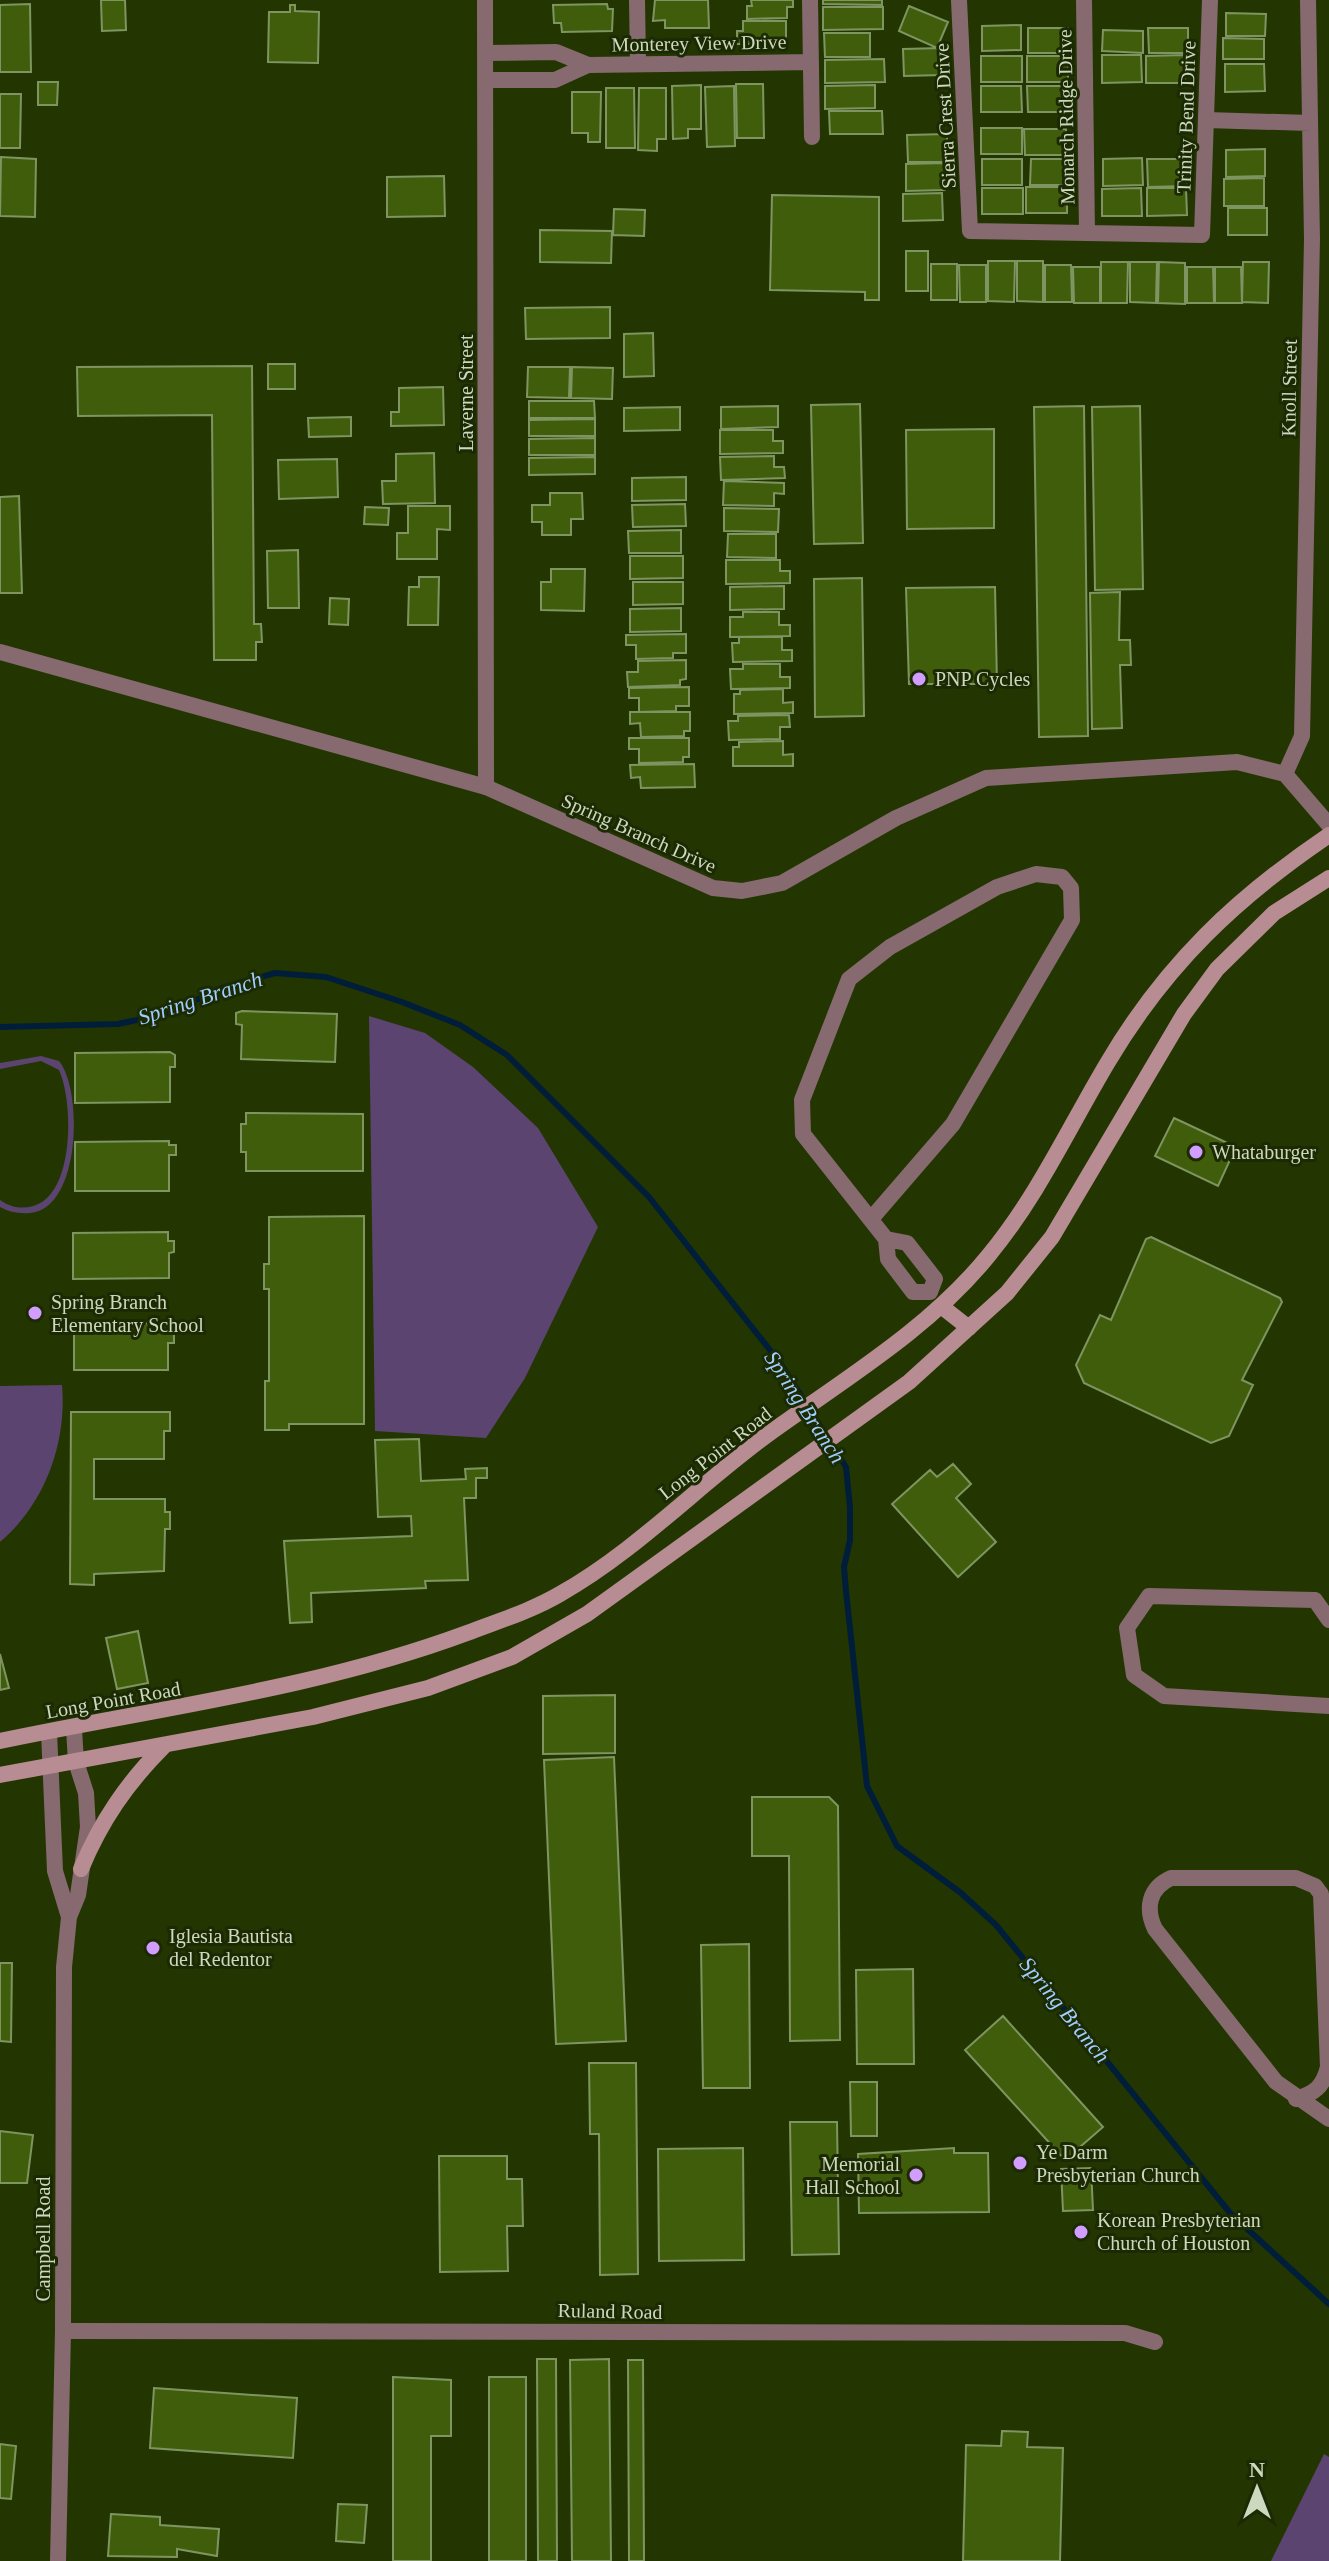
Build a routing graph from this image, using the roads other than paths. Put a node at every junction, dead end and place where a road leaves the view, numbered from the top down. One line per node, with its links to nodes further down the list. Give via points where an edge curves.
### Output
1 (485, 0): 8 (street, Laverne Street)
2 (637, 0): 9 (street)
3 (810, 0): 10 (street)
4 (959, 0): 16 (street, Sierra Crest Drive, via 970,231)
5 (1084, 0): 16 (street, Monarch Ridge Drive)
6 (1210, 0): 13 (street, Trinity Bend Drive)
7 (1308, 0): 14 (street, Knoll Street)
8 (485, 53): 11 (street, Monterey View Drive, via 556,52); 12 (street, Laverne Street)
9 (638, 62): 10 (street, Monterey View Drive); 11 (street, Monterey View Drive)
10 (811, 62): 15 (street)
11 (588, 65): 12 (street, Monterey View Drive, via 555,80)
12 (485, 80): 19 (street, Laverne Street)
13 (1206, 120): 14 (street); 16 (street, Trinity Bend Drive, via 1202,235)
14 (1310, 123): 18 (street, Knoll Street, via 1302,736)
15 (812, 137)
16 (1087, 233)
17 (0, 652): 19 (street, Spring Branch Drive)
18 (1285, 774): 19 (street, Spring Branch Drive, via 1237,762 986,778 896,818 782,883 742,891 693,882); 20 (street)
19 (486, 787)
20 (1329, 825)
21 (1329, 835): 26 (main road, Long Point Road, via 1229,911 1151,996 1027,1208)
22 (1329, 878): 27 (main road, via 1274,913 1217,969 1184,1014 1052,1237 1007,1293)
23 (871, 1219): 23 (street, via 803,1134 802,1100 849,979 890,947 997,887 1036,874 1062,877 1071,888 1072,920 953,1124); 24 (street)
24 (886, 1239): 25 (street, via 888,1259 913,1292); 25 (street, via 907,1243 935,1279)
25 (930, 1292): 26 (street)
26 (941, 1306): 27 (main road); 30 (main road, Long Point Road, via 560,1594 400,1657 244,1696)
27 (969, 1328): 33 (main road, via 909,1382 794,1467 587,1614 512,1657 428,1688)
28 (1329, 1620): 29 (street, via 1315,1600 1149,1596 1127,1628 1134,1675 1164,1696)
29 (1329, 1706)
30 (74, 1729): 31 (main road, Long Point Road); 34 (street, Campbell Road)
31 (49, 1732): 32 (main road, Long Point Road); 35 (street, Campbell Road)
32 (0, 1741)
33 (165, 1745): 34 (main road); 37 (main road, via 129,1780 96,1832)
34 (76, 1762): 35 (main road); 37 (street, Campbell Road, via 86,1793 88,1827)
35 (49, 1766): 36 (main road); 38 (street, Campbell Road, via 55,1871)
36 (0, 1775)
37 (81, 1869): 38 (street, Campbell Road)
38 (69, 1917): 42 (street, Campbell Road, via 62,2066)
39 (1327, 2086): 40 (street); 40 (street, via 1321,1894 1315,1886 1296,1878 1171,1878 1161,1883 1149,1903 1155,1929 1276,2082)
40 (1296, 2099): 41 (street)
41 (1329, 2119)
42 (63, 2331): 43 (street, Ruland Road, via 1125,2333); 44 (street, Campbell Road)
43 (1155, 2342)
44 (58, 2561)

